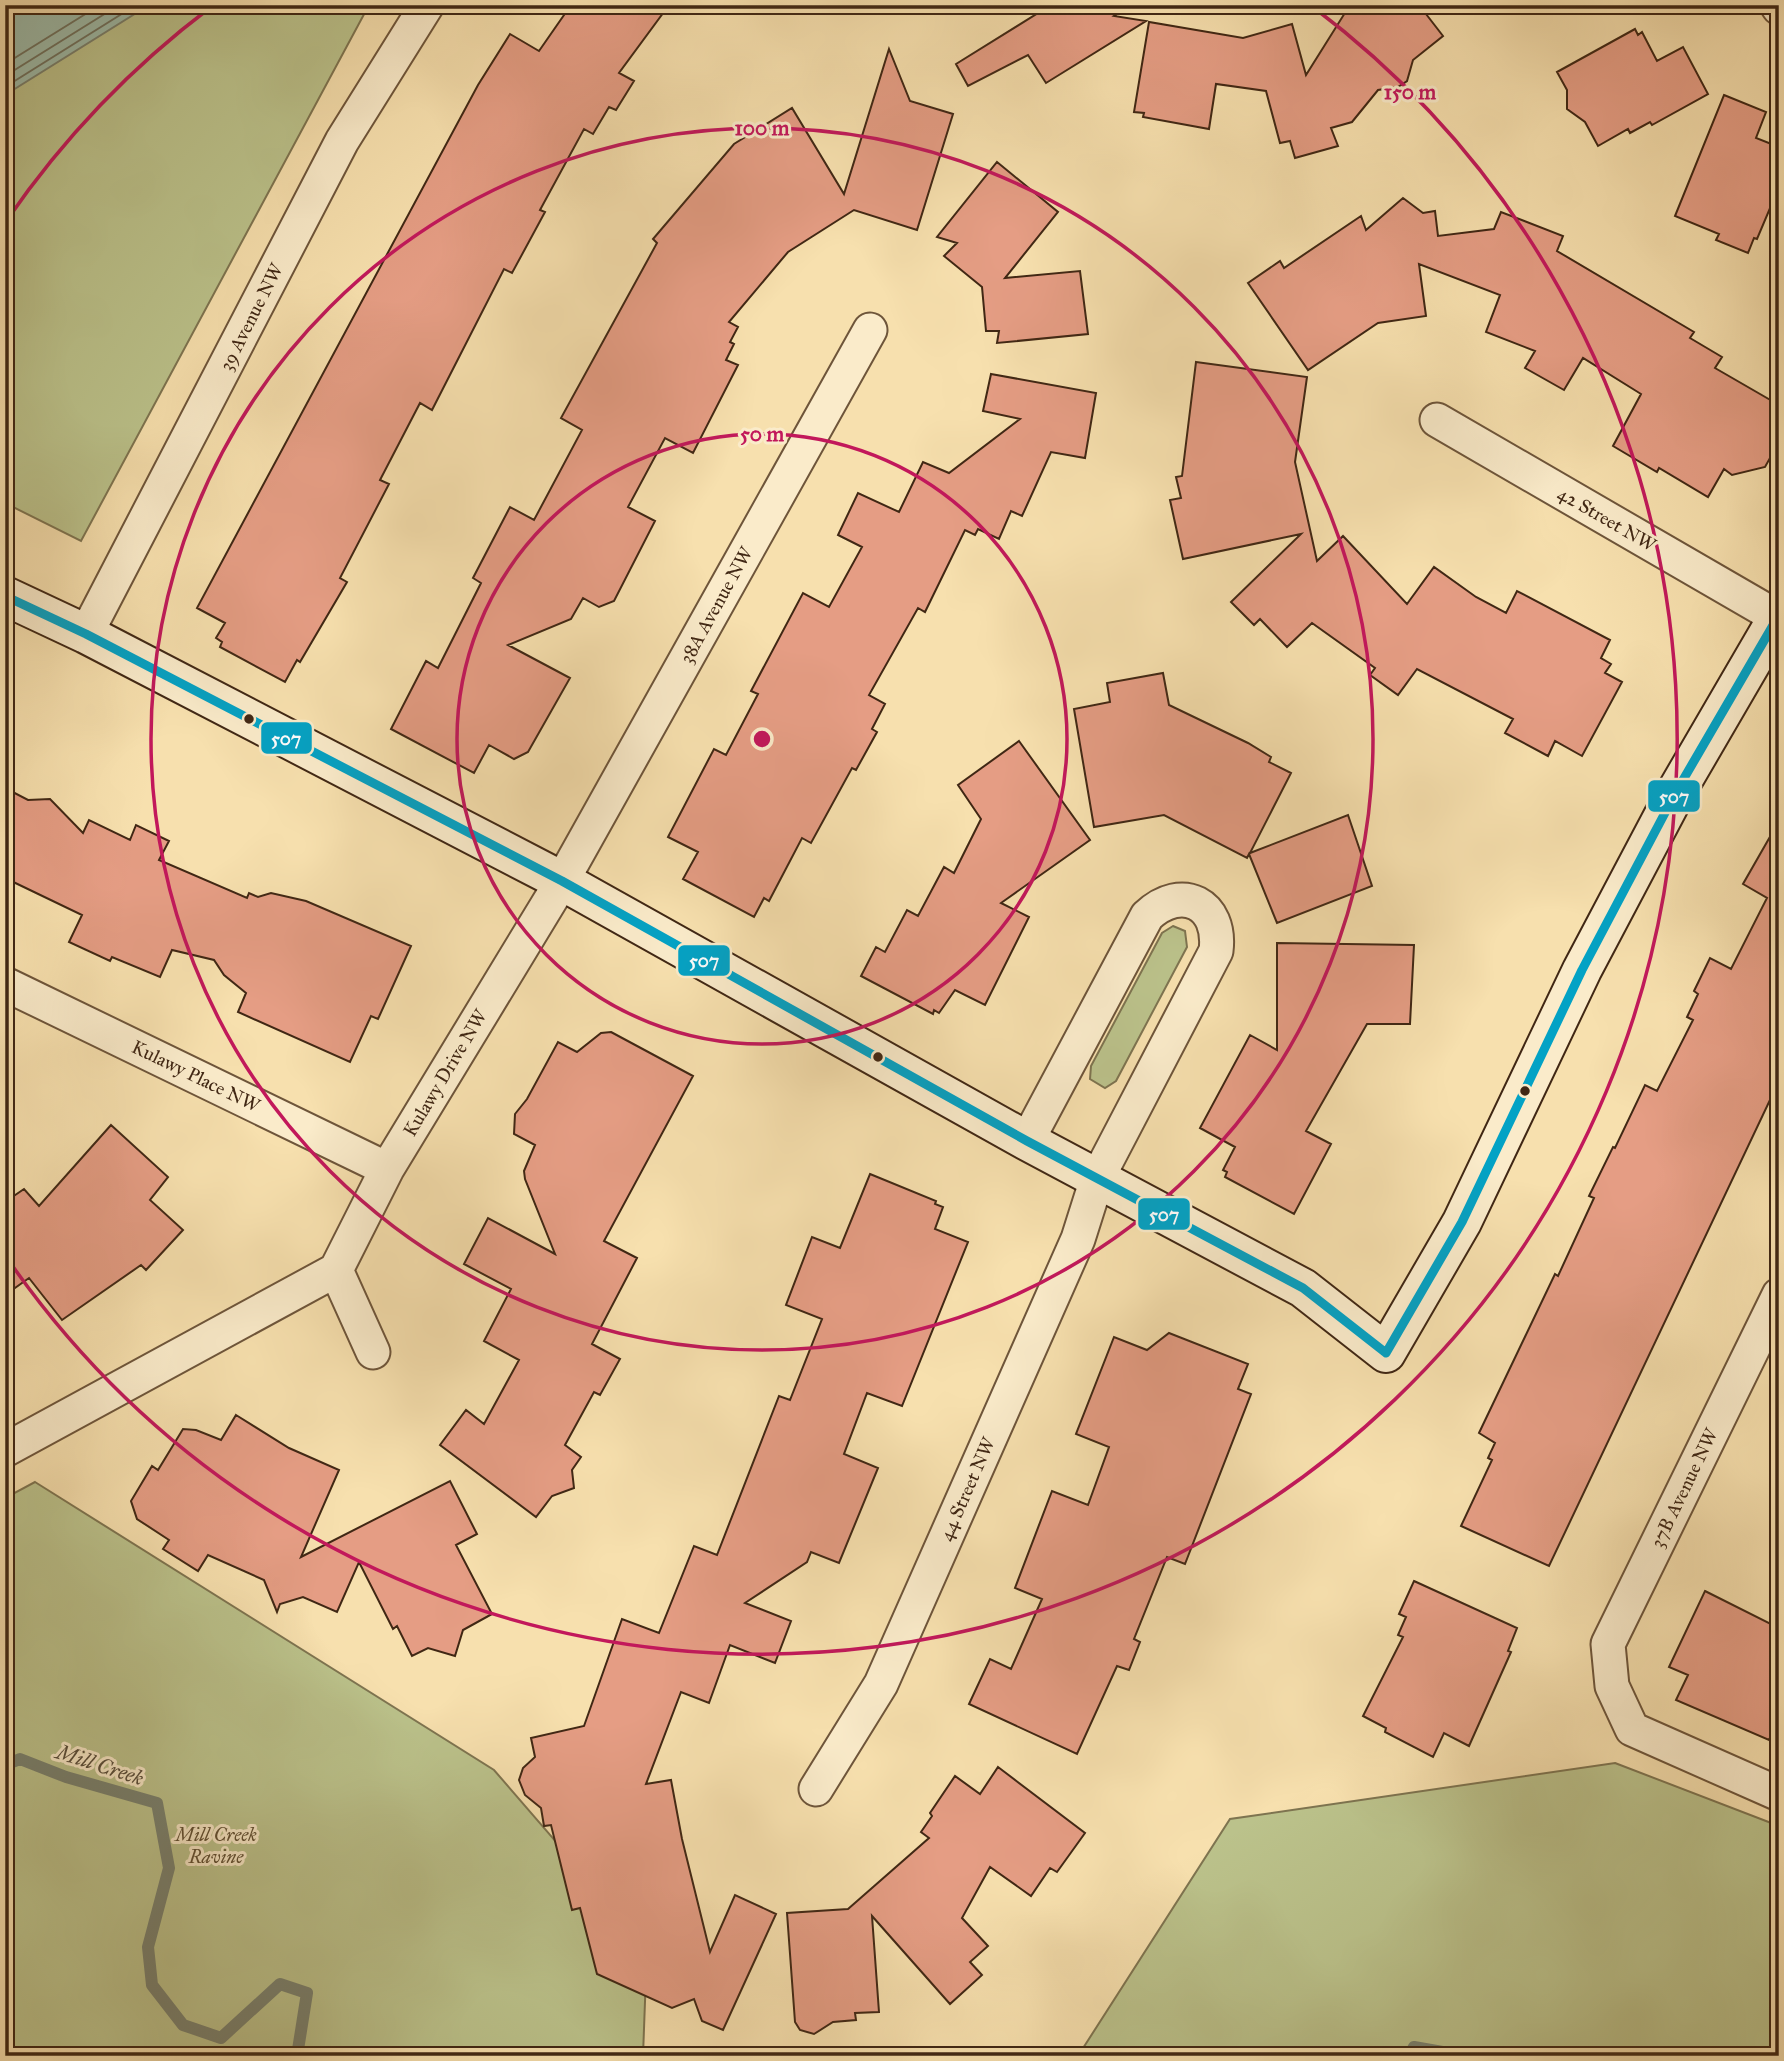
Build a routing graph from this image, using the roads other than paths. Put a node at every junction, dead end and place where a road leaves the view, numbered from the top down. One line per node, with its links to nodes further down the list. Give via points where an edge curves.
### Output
1 (427, 5): 6 (street, 39 Avenue NW, via 342,141)
2 (870, 330): 7 (street, 38A Avenue NW)
3 (1437, 420): 5 (street, 42 Street NW)
4 (5, 596): 6 (street)
5 (1778, 616): 11 (street, via 1676,792 1588,958 1462,1222 1386,1353 1303,1288)
6 (86, 634): 7 (street)
7 (562, 881): 9 (street); 10 (street, Kulawy Drive NW)
8 (5, 984): 10 (street, Kulawy Place NW)
9 (1027, 1141): 11 (street); 11 (street, 44 Street NW, via 1147,916 1171,900 1193,902 1215,923 1216,951)
10 (387, 1169): 12 (street, Kulawy Drive NW)
11 (1097, 1179): 16 (street, 44 Street NW, via 1078,1239 881,1684)
12 (336, 1270): 14 (street); 15 (street)
13 (1779, 1295): 17 (street, 37B Avenue NW, via 1608,1644 1612,1686 1632,1729)
14 (373, 1352)
15 (5, 1450)
16 (816, 1789)
17 (1779, 1794)

